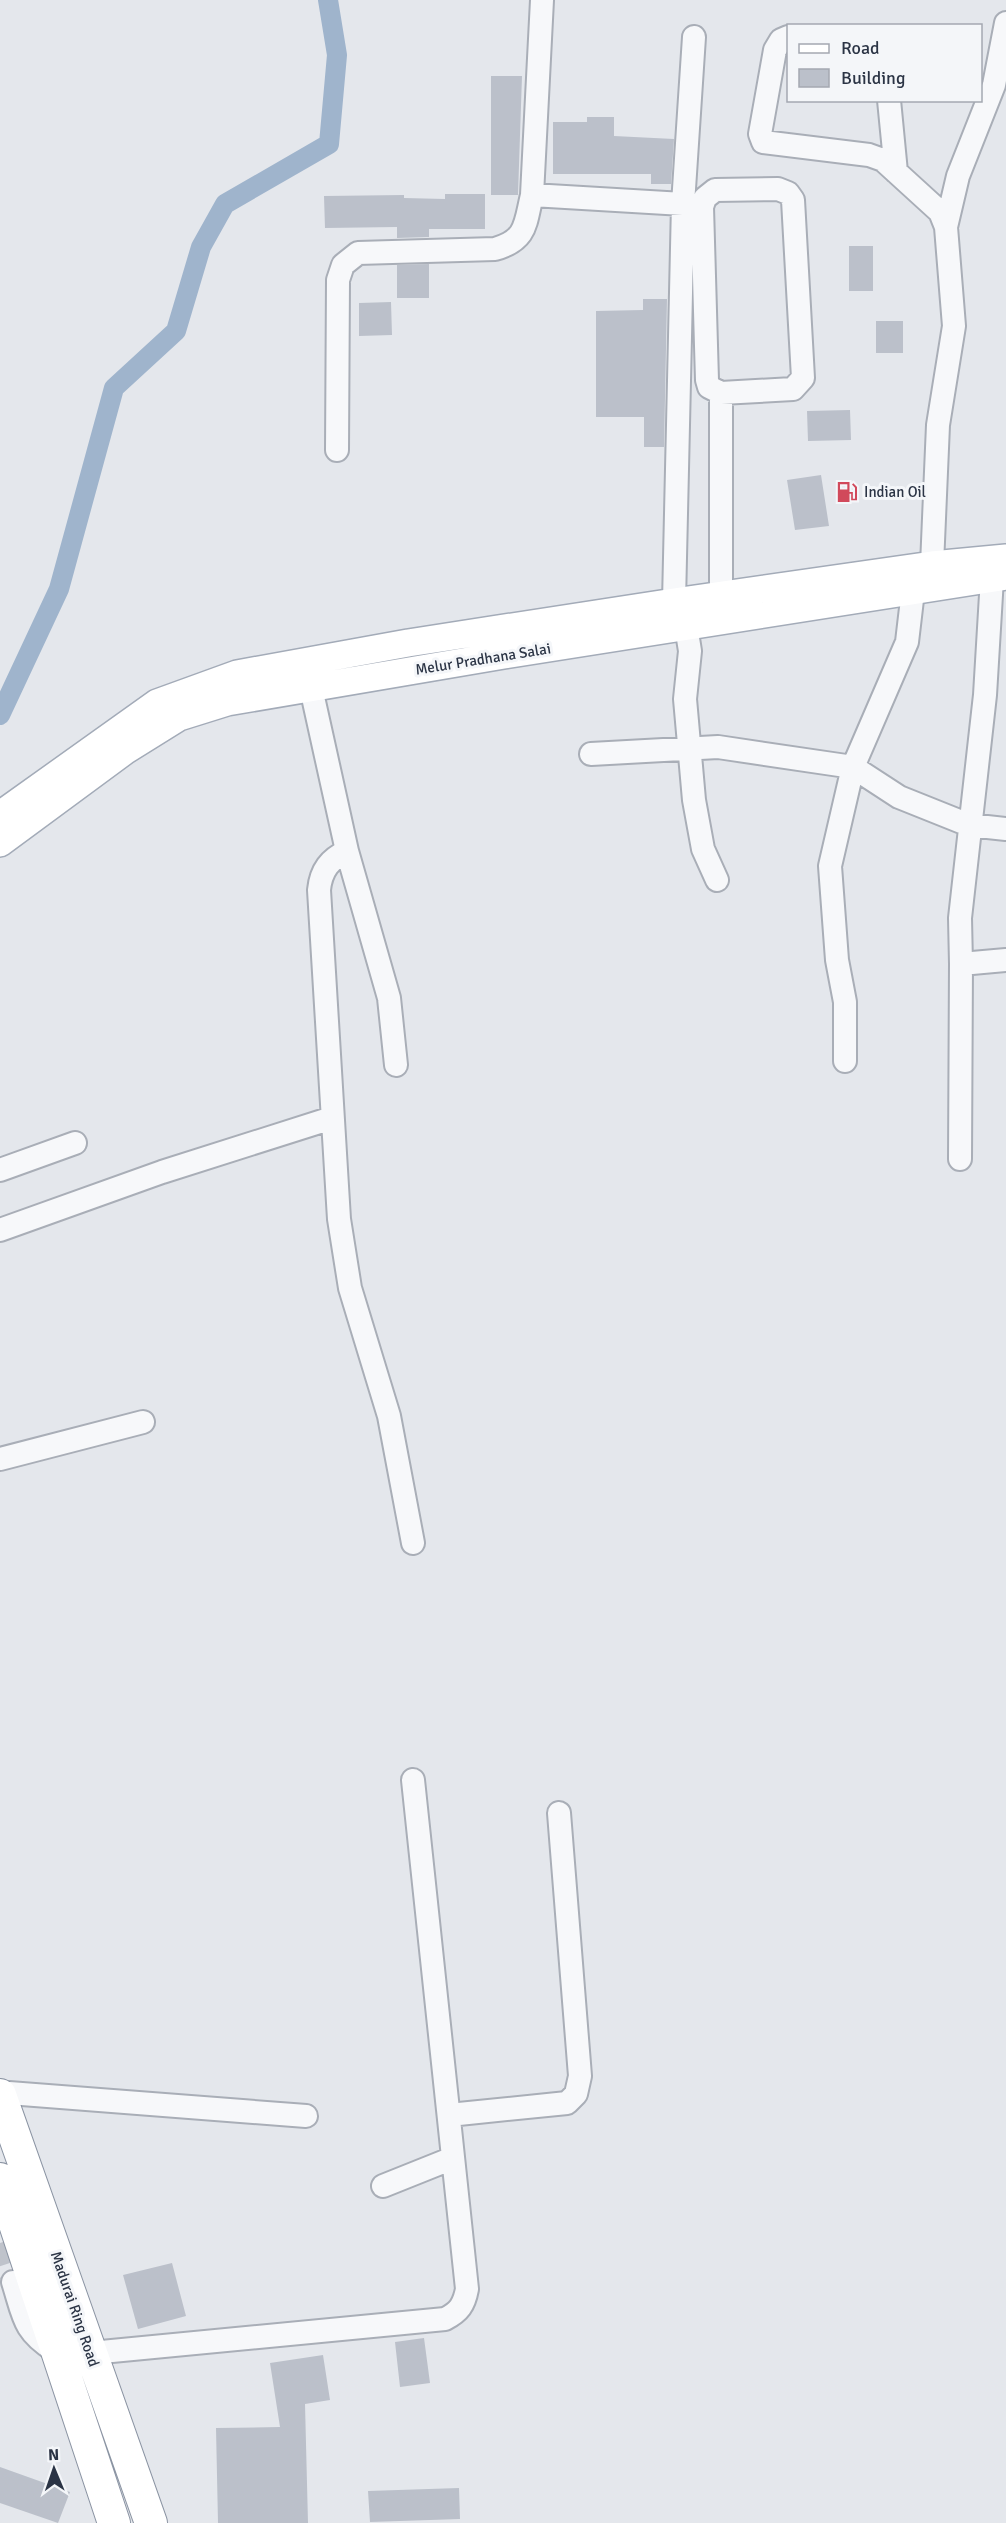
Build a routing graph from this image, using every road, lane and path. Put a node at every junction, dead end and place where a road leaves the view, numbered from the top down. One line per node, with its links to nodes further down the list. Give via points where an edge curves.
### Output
1 (542, 0): 7 (street)
2 (1006, 23): 9 (street, via 994,85 958,177)
3 (694, 37): 8 (street)
4 (787, 38): 6 (street, via 776,50 760,134 763,142 868,155 883,160)
5 (889, 102): 6 (street)
6 (896, 172): 9 (street, via 940,212)
7 (532, 195): 8 (street); 11 (street, via 522,234 511,244 495,249 358,253 343,265 338,280)
8 (683, 204): 16 (street)
9 (946, 227): 12 (street, via 954,326 938,425)
10 (721, 393): 10 (street, via 793,388 803,378 793,200 778,189 715,190 705,198 702,207 707,380 709,387); 15 (street)
11 (338, 450)
12 (932, 565): 13 (main road, Melur Pradhana Salai); 15 (main road, Melur Pradhana Salai)
13 (1001, 571): 14 (main road, Melur Pradhana Salai); 23 (street)
14 (913, 591): 17 (main road, Melur Pradhana Salai); 21 (street, via 907,642)
15 (721, 596): 16 (main road, Melur Pradhana Salai)
16 (674, 602): 22 (main road, Melur Pradhana Salai, via 237,674 157,702)
17 (686, 626): 18 (main road, Melur Pradhana Salai); 19 (street, via 690,651 685,699)
18 (311, 688): 25 (main road, Melur Pradhana Salai, via 227,702 179,717 126,750); 26 (street)
19 (691, 748): 20 (street); 21 (street, via 718,747); 27 (street, via 694,800 703,849)
20 (591, 754)
21 (853, 767): 23 (street, via 899,797); 30 (street, via 830,866 837,960 845,1002)
22 (0, 815)
23 (969, 825): 24 (street); 29 (street, via 960,918)
24 (1006, 829)
25 (0, 843)
26 (347, 851): 31 (street, via 389,998); 32 (street, via 333,857 320,879 319,890)
27 (717, 880)
28 (1006, 960): 29 (street)
29 (961, 964): 34 (street)
30 (845, 1061)
31 (396, 1065)
32 (332, 1118): 36 (street, via 162,1172); 39 (street, via 339,1219 350,1288 389,1416)
33 (75, 1143): 35 (street)
34 (960, 1159)
35 (0, 1170)
36 (0, 1230)
37 (143, 1422): 38 (street)
38 (0, 1459)
39 (413, 1543)
40 (413, 1780): 43 (street)
41 (559, 1813): 43 (street, via 580,2076 576,2094 567,2103)
42 (3, 2089): 44 (street); 48 (street, via 20,2110); 52 (highway, Madurai Ring Road)
43 (448, 2115): 45 (street)
44 (306, 2116)
45 (453, 2158): 47 (street); 52 (street, via 467,2289 457,2313 445,2319)
46 (0, 2179): 53 (highway, Madurai Ring Road)
47 (383, 2186)
48 (47, 2188)
49 (72, 2261): 52 (street, via 83,2295)
50 (13, 2282): 51 (street)
51 (11, 2309): 53 (street, via 36,2339)
52 (89, 2346): 55 (highway, Madurai Ring Road)
53 (56, 2350): 54 (highway, Madurai Ring Road)
54 (114, 2523)
55 (151, 2523)

